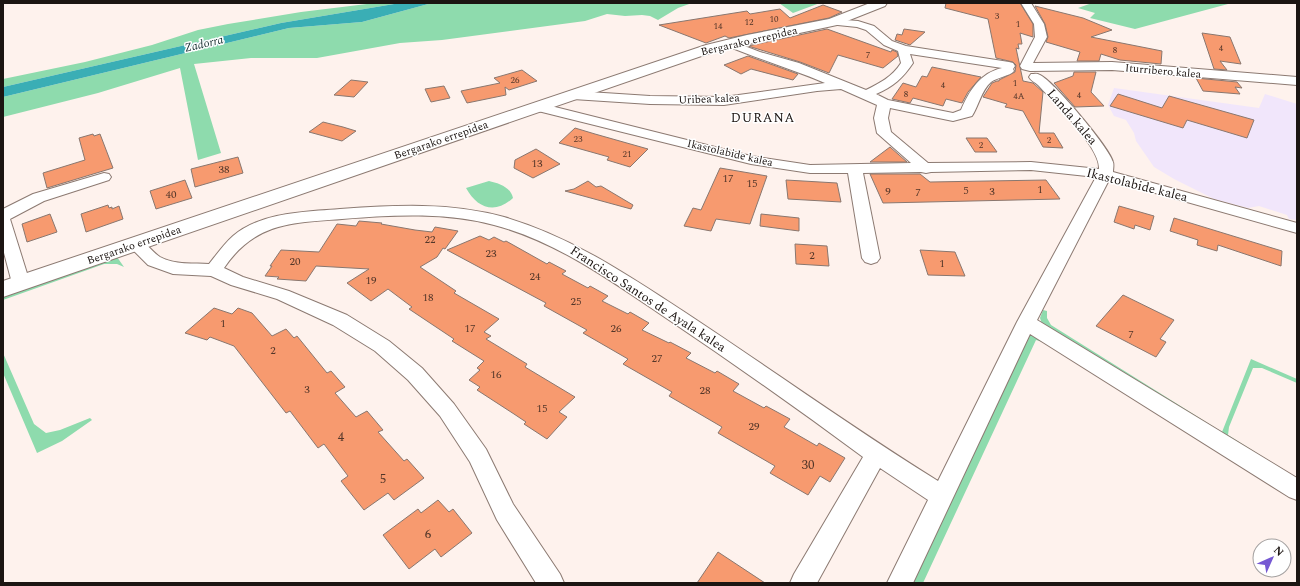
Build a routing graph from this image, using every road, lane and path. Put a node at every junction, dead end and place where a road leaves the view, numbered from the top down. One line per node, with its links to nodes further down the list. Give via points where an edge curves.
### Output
1 (881, 3): 3 (street, Bergarako errepidea)
2 (1026, 3): 8 (street, via 1039,24 1041,37)
3 (861, 12): 4 (street, Bergarako errepidea); 5 (street, Iturribero kalea, via 870,21)
4 (832, 22): 5 (street, Iturribero kalea, via 858,24); 6 (street, Bergarako errepidea)
5 (870, 28): 7 (street, Iturribero kalea, via 888,43)
6 (729, 43): 10 (street, Uribea kalea); 12 (street, Bergarako errepidea)
7 (903, 49): 8 (street, Iturribero kalea); 11 (street, via 907,62 900,75 889,84)
8 (1021, 72): 9 (street, Iturribero kalea, via 1112,66); 13 (street, Uribea kalea, via 996,73 979,87 966,113 960,116 943,116); 17 (street, Landa kalea, via 1041,81 1090,136 1106,163)
9 (1297, 82)
10 (844, 86): 11 (street, Uribea kalea); 12 (street, Uribea kalea, via 817,87 724,100 650,100)
11 (866, 94): 13 (street, Uribea kalea)
12 (573, 95): 14 (street, Bergarako errepidea)
13 (884, 103): 16 (street, via 884,133)
14 (539, 107): 15 (street, Ikastolabide kalea, via 751,160 810,169); 22 (street, Bergarako errepidea)
15 (855, 168): 16 (street, Ikastolabide kalea); 23 (street)
16 (926, 169): 17 (street, Ikastolabide kalea, via 1031,166)
17 (1105, 174): 21 (street, Ikastolabide kalea); 27 (street)
18 (104, 177): 19 (street, via 36,198)
19 (3, 216)
20 (3, 220): 25 (street)
21 (1297, 228)
22 (135, 244): 24 (street, via 154,261 173,268); 25 (street, Bergarako errepidea)
23 (871, 258)
24 (214, 270): 28 (street, Francisco Santos de Ayala kalea, via 230,248 242,237 277,221 377,211 433,212 498,221 565,246 609,271 784,388); 31 (street, via 237,281 283,295 340,320 382,346 415,374 447,410 478,456 505,512)
25 (21, 283): 26 (street, Bergarako errepidea)
26 (3, 289)
27 (1026, 322): 29 (street); 30 (street)
28 (876, 454): 30 (street, Francisco Santos de Ayala kalea); 32 (street)
29 (1297, 490)
30 (942, 496): 33 (street)
31 (551, 583)
32 (803, 583)
33 (900, 583)

